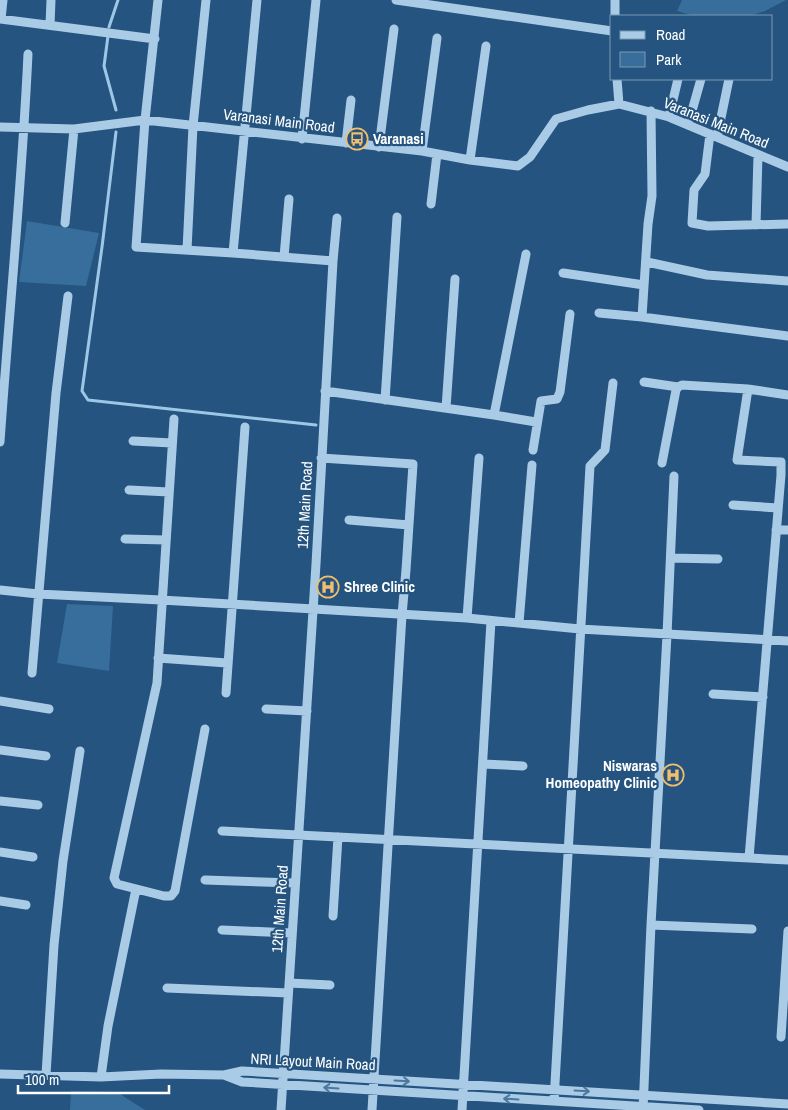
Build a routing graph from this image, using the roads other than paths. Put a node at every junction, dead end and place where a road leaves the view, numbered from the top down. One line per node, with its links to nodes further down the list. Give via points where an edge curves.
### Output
1 (3, 0): 10 (street)
2 (51, 0): 11 (street)
3 (158, 0): 15 (street)
4 (206, 0): 28 (street)
5 (258, 0): 32 (street)
6 (316, 0): 34 (street)
7 (396, 0): 13 (street)
8 (615, 0): 9 (street)
9 (614, 15)
10 (0, 19): 11 (street)
11 (50, 24): 15 (street)
12 (394, 29): 36 (street)
13 (610, 31)
14 (437, 38): 37 (street)
15 (155, 39): 26 (street)
16 (486, 46): 40 (street)
17 (28, 54): 30 (street)
18 (617, 80): 23 (street)
19 (678, 80): 25 (street)
20 (701, 80): 27 (street)
21 (729, 80): 33 (street)
22 (351, 100): 35 (street)
23 (619, 104): 24 (street, Varanasi Main Road); 40 (street, Varanasi Main Road, via 556,120 530,157 518,166)
24 (651, 111): 25 (street, Varanasi Main Road); 54 (street, via 652,196)
25 (669, 117): 27 (street, Varanasi Main Road)
26 (145, 120): 28 (street, Varanasi Main Road); 31 (street, Varanasi Main Road); 49 (street, via 136,247)
27 (688, 125): 33 (street, Varanasi Main Road)
28 (193, 126): 32 (street, Varanasi Main Road); 49 (street)
29 (0, 127): 30 (street, Varanasi Main Road)
30 (24, 128): 31 (street, Varanasi Main Road); 77 (street)
31 (74, 129): 46 (street)
32 (244, 130): 34 (street, Varanasi Main Road); 50 (street)
33 (714, 136): 39 (street, Varanasi Main Road); 48 (street, via 705,174 694,190 692,223)
34 (302, 139): 35 (street, Varanasi Main Road)
35 (346, 143): 36 (street, Varanasi Main Road)
36 (379, 147): 37 (street, Varanasi Main Road)
37 (422, 151): 38 (street, Varanasi Main Road)
38 (437, 154): 40 (street, Varanasi Main Road); 43 (street)
39 (758, 155): 41 (street, Varanasi Main Road); 48 (street)
40 (470, 160)
41 (788, 167)
42 (288, 199): 52 (street)
43 (431, 204)
44 (397, 217): 70 (street)
45 (337, 218): 53 (street, 12th Main Road)
46 (65, 223)
47 (788, 224): 48 (street)
48 (756, 225)
49 (187, 250): 50 (street)
50 (233, 252): 52 (street)
51 (526, 254): 72 (street)
52 (284, 258): 53 (street)
53 (333, 261): 68 (street, 12th Main Road)
54 (646, 262): 57 (street, via 707,275); 58 (street)
55 (563, 274): 58 (street)
56 (456, 279): 71 (street)
57 (788, 281)
58 (644, 284): 62 (street)
59 (68, 296): 100 (street)
60 (599, 313): 62 (street)
61 (570, 314): 74 (street, via 560,392 557,399 542,401)
62 (642, 317): 63 (street)
63 (788, 336)
64 (644, 382): 66 (street)
65 (612, 383): 108 (street, via 605,450 590,466)
66 (678, 387): 67 (street); 82 (street)
67 (748, 389): 69 (street); 84 (street, via 737,460 780,462)
68 (325, 391): 70 (street); 80 (street, 12th Main Road)
69 (788, 395)
70 (385, 400): 71 (street)
71 (446, 408): 72 (street)
72 (494, 415): 74 (street)
73 (174, 419): 78 (street)
74 (536, 422): 79 (street)
75 (245, 427): 102 (street)
76 (133, 441): 78 (street)
77 (0, 442)
78 (172, 443): 87 (street)
79 (533, 450)
80 (321, 458): 92 (street, via 413,464); 103 (street, 12th Main Road)
81 (479, 458): 105 (street)
82 (662, 463)
83 (532, 465): 107 (street)
84 (785, 475): 90 (street)
85 (674, 476): 97 (street)
86 (129, 490): 87 (street)
87 (169, 492): 96 (street)
88 (734, 504): 90 (street)
89 (788, 505): 90 (street)
90 (778, 506): 93 (street)
91 (349, 520): 92 (street)
92 (409, 525): 104 (street)
93 (776, 530): 94 (street); 110 (street)
94 (788, 530)
95 (125, 539): 96 (street)
96 (166, 540): 101 (street)
97 (671, 558): 98 (street); 109 (street)
98 (718, 559)
99 (0, 590): 100 (street)
100 (38, 594): 101 (street); 114 (street)
101 (162, 600): 102 (street); 112 (street)
102 (231, 604): 103 (street); 113 (street)
103 (313, 609): 104 (street); 121 (street, 12th Main Road)
104 (402, 614): 105 (street); 133 (street)
105 (467, 618): 106 (street)
106 (491, 621): 107 (street); 126 (street)
107 (519, 623): 108 (street)
108 (580, 629): 109 (street); 135 (street)
109 (667, 635): 110 (street); 137 (street)
110 (767, 639): 111 (street); 117 (street)
111 (788, 640)
112 (158, 658): 113 (street); 143 (street, via 156,683 114,878 117,884)
113 (227, 663): 115 (street)
114 (32, 673)
115 (226, 693)
116 (713, 694): 117 (street)
117 (762, 697): 139 (street)
118 (0, 701): 119 (street)
119 (49, 709)
120 (266, 710): 121 (street)
121 (307, 711): 131 (street, 12th Main Road)
122 (205, 729): 143 (street, via 175,891 171,896 164,896)
123 (0, 750): 125 (street)
124 (80, 751): 158 (street, via 54,945)
125 (46, 756)
126 (483, 764): 127 (street); 134 (street)
127 (523, 766)
128 (0, 801): 129 (street)
129 (38, 805)
130 (222, 831): 131 (street)
131 (298, 835): 132 (street); 142 (street, 12th Main Road)
132 (338, 837): 133 (street); 146 (street)
133 (389, 839): 134 (street); 161 (street)
134 (479, 844): 135 (street); 162 (street)
135 (568, 848): 137 (street); 165 (street)
136 (0, 852): 138 (street)
137 (654, 853): 139 (street); 147 (street)
138 (34, 857)
139 (749, 858): 140 (street)
140 (788, 860)
141 (205, 880): 142 (street)
142 (295, 884): 151 (street, 12th Main Road)
143 (136, 889): 160 (street)
144 (0, 902): 145 (street)
145 (26, 905)
146 (333, 916)
147 (651, 925): 148 (street); 166 (street)
148 (752, 929)
149 (222, 930): 151 (street)
150 (788, 931): 155 (street)
151 (292, 933): 154 (street, 12th Main Road)
152 (330, 985): 154 (street)
153 (167, 988): 154 (street)
154 (288, 988): 157 (street, 12th Main Road)
155 (781, 1037)
156 (0, 1074): 158 (street)
157 (284, 1074): 159 (street, NRI Layout Main Road, via 242,1071); 161 (street, NRI Layout Main Road); 163 (street, 12th Main Road)
158 (46, 1075): 160 (street)
159 (224, 1075): 160 (street); 163 (street, NRI Layout Main Road, via 242,1082)
160 (101, 1077)
161 (374, 1079): 162 (street, NRI Layout Main Road, one-way to 162); 164 (street)
162 (464, 1084): 165 (street, NRI Layout Main Road); 167 (street)
163 (283, 1085): 164 (street, NRI Layout Main Road, one-way to 163); 171 (street, 12th Main Road)
164 (374, 1090): 167 (street, NRI Layout Main Road); 172 (street)
165 (554, 1090): 166 (street, NRI Layout Main Road, one-way to 166); 168 (street)
166 (644, 1095): 169 (street, NRI Layout Main Road); 170 (street)
167 (463, 1096): 168 (street, NRI Layout Main Road, one-way to 167); 173 (street)
168 (554, 1101): 170 (street, NRI Layout Main Road)
169 (788, 1104)
170 (643, 1108): 174 (street, NRI Layout Main Road)
171 (282, 1110)
172 (372, 1110)
173 (462, 1110)
174 (699, 1110)

